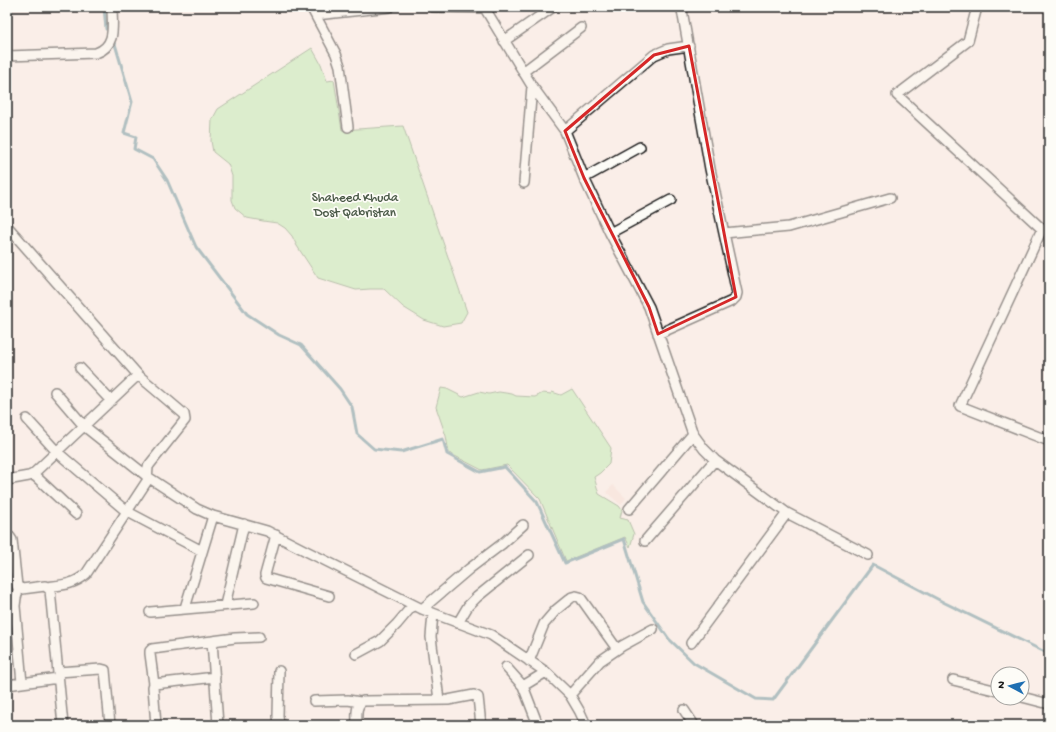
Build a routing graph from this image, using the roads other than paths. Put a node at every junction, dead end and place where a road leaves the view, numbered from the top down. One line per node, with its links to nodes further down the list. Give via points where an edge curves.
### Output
1 (112, 7): 12 (street, via 111,38 103,51)
2 (390, 7): 8 (street)
3 (432, 7): 4 (street)
4 (484, 7): 10 (street)
5 (553, 7): 10 (street)
6 (977, 7): 33 (street, via 968,41 897,95 1042,229 960,406)
7 (682, 8): 11 (street)
8 (314, 11): 15 (street, via 340,66)
9 (581, 28): 13 (street)
10 (504, 41): 13 (street)
11 (689, 46): 16 (street, via 668,49 654,55); 24 (street)
12 (7, 56)
13 (523, 72): 14 (street)
14 (532, 86): 16 (street); 19 (street)
15 (348, 127)
16 (565, 131): 18 (street)
17 (640, 146): 18 (street)
18 (584, 178): 23 (street)
19 (524, 183)
20 (890, 198): 24 (street, via 789,227)
21 (672, 200): 23 (street)
22 (7, 226): 27 (street)
23 (610, 232): 25 (street, via 649,307)
24 (724, 233): 25 (street, via 736,297)
25 (658, 334): 32 (street)
26 (80, 368): 29 (street)
27 (138, 375): 29 (street); 37 (street, via 184,414 185,418 150,464)
28 (55, 392): 31 (street)
29 (111, 400): 31 (street)
30 (27, 419): 34 (street)
31 (84, 426): 34 (street); 37 (street)
32 (693, 434): 35 (street); 39 (street)
33 (1049, 440)
34 (57, 452): 36 (street); 40 (street)
35 (715, 460): 41 (street); 48 (street)
36 (33, 474): 38 (street); 42 (street)
37 (148, 477): 40 (street); 43 (street, via 197,510)
38 (7, 480)
39 (629, 509)
40 (126, 511): 49 (street); 52 (street, via 80,580)
41 (787, 513): 51 (street); 66 (street)
42 (76, 514)
43 (213, 516): 44 (street); 49 (street)
44 (244, 524): 47 (street); 57 (street)
45 (523, 525): 59 (street)
46 (7, 535): 53 (street, via 12,540 16,584)
47 (276, 535): 54 (street, via 266,578); 56 (street)
48 (645, 541)
49 (202, 552): 58 (street)
50 (529, 555): 62 (street, via 477,597)
51 (868, 555)
52 (46, 587): 53 (street); 73 (street, via 50,590)
53 (19, 588): 76 (street, via 15,606)
54 (329, 596)
55 (254, 603): 57 (street)
56 (413, 604): 59 (street); 68 (street, via 380,641)
57 (225, 605): 58 (street)
58 (186, 608): 60 (street)
59 (422, 609): 61 (street)
60 (150, 612)
61 (433, 613): 62 (street); 83 (street, via 431,638)
62 (458, 622): 69 (street, via 491,635)
63 (653, 629): 67 (street)
64 (259, 637): 65 (street)
65 (212, 641): 74 (street); 77 (street, via 152,649 150,654)
66 (691, 643)
67 (617, 649): 69 (street, via 580,597 576,596 556,610 544,624); 81 (street, via 600,661)
68 (356, 654)
69 (529, 661): 72 (street)
70 (506, 667): 79 (street)
71 (279, 671): 92 (street)
72 (546, 672): 79 (street); 81 (street)
73 (58, 675): 76 (street); 88 (street); 89 (street, via 105,670)
74 (215, 677): 77 (street); 91 (street)
75 (953, 680): 80 (street)
76 (22, 683): 78 (street)
77 (154, 684): 90 (street)
78 (7, 685)
79 (523, 686): 95 (street)
80 (990, 689)
81 (570, 695): 96 (street)
82 (1030, 699): 86 (street)
83 (439, 700): 85 (street); 94 (street, via 476,695)
84 (314, 701): 85 (street)
85 (360, 702): 93 (street)
86 (1049, 704)
87 (684, 710): 97 (street)
88 (63, 725)
89 (110, 725)
90 (156, 725)
91 (218, 725)
92 (279, 725)
93 (357, 725)
94 (481, 725)
95 (538, 725)
96 (586, 725)
97 (694, 725)

